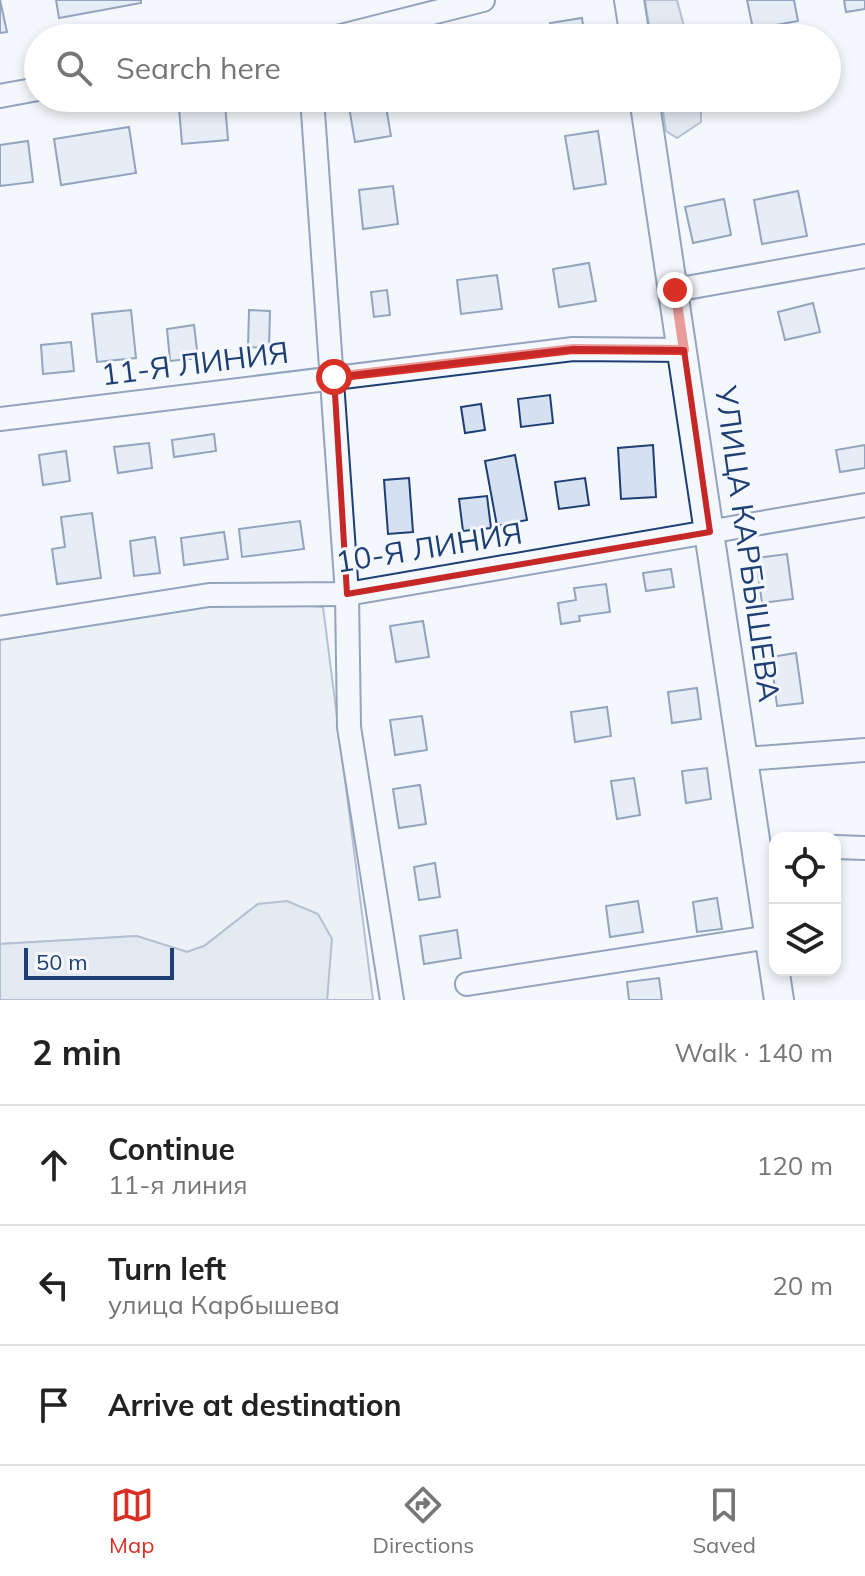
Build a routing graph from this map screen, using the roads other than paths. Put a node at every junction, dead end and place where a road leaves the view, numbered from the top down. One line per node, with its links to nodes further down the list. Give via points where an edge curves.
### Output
1 (483, 0): 3 (street)
2 (629, 0): 4 (main road)
3 (388, 24)
4 (633, 24)
5 (24, 92): 6 (street)
6 (0, 96)
7 (313, 112): 12 (street)
8 (646, 112): 10 (main road, УЛИЦА КАРБЫШЕВА)
9 (865, 256): 10 (street)
10 (675, 290): 11 (main road, УЛИЦА КАРБЫШЕВА)
11 (684, 350): 12 (street, 11-Я ЛИНИЯ, via 573,349); 15 (main road, УЛИЦА КАРБЫШЕВА)
12 (334, 377): 13 (street, 11-Я ЛИНИЯ); 16 (street)
13 (0, 419)
14 (865, 505): 15 (street, 10-Я ЛИНИЯ)
15 (710, 532): 16 (street, 10-Я ЛИНИЯ); 19 (main road, УЛИЦА КАРБЫШЕВА)
16 (347, 594): 17 (street, 10-Я ЛИНИЯ, via 209,595); 27 (street, via 349,727)
17 (0, 628)
18 (865, 750): 19 (street)
19 (744, 759): 22 (main road, УЛИЦА КАРБЫШЕВА)
20 (841, 847): 21 (street)
21 (865, 848)
22 (767, 850): 23 (main road, УЛИЦА КАРБЫШЕВА)
23 (769, 908)
24 (769, 937): 26 (street)
25 (776, 976): 28 (main road, УЛИЦА КАРБЫШЕВА)
26 (467, 984)
27 (392, 1000)
28 (779, 1000)

